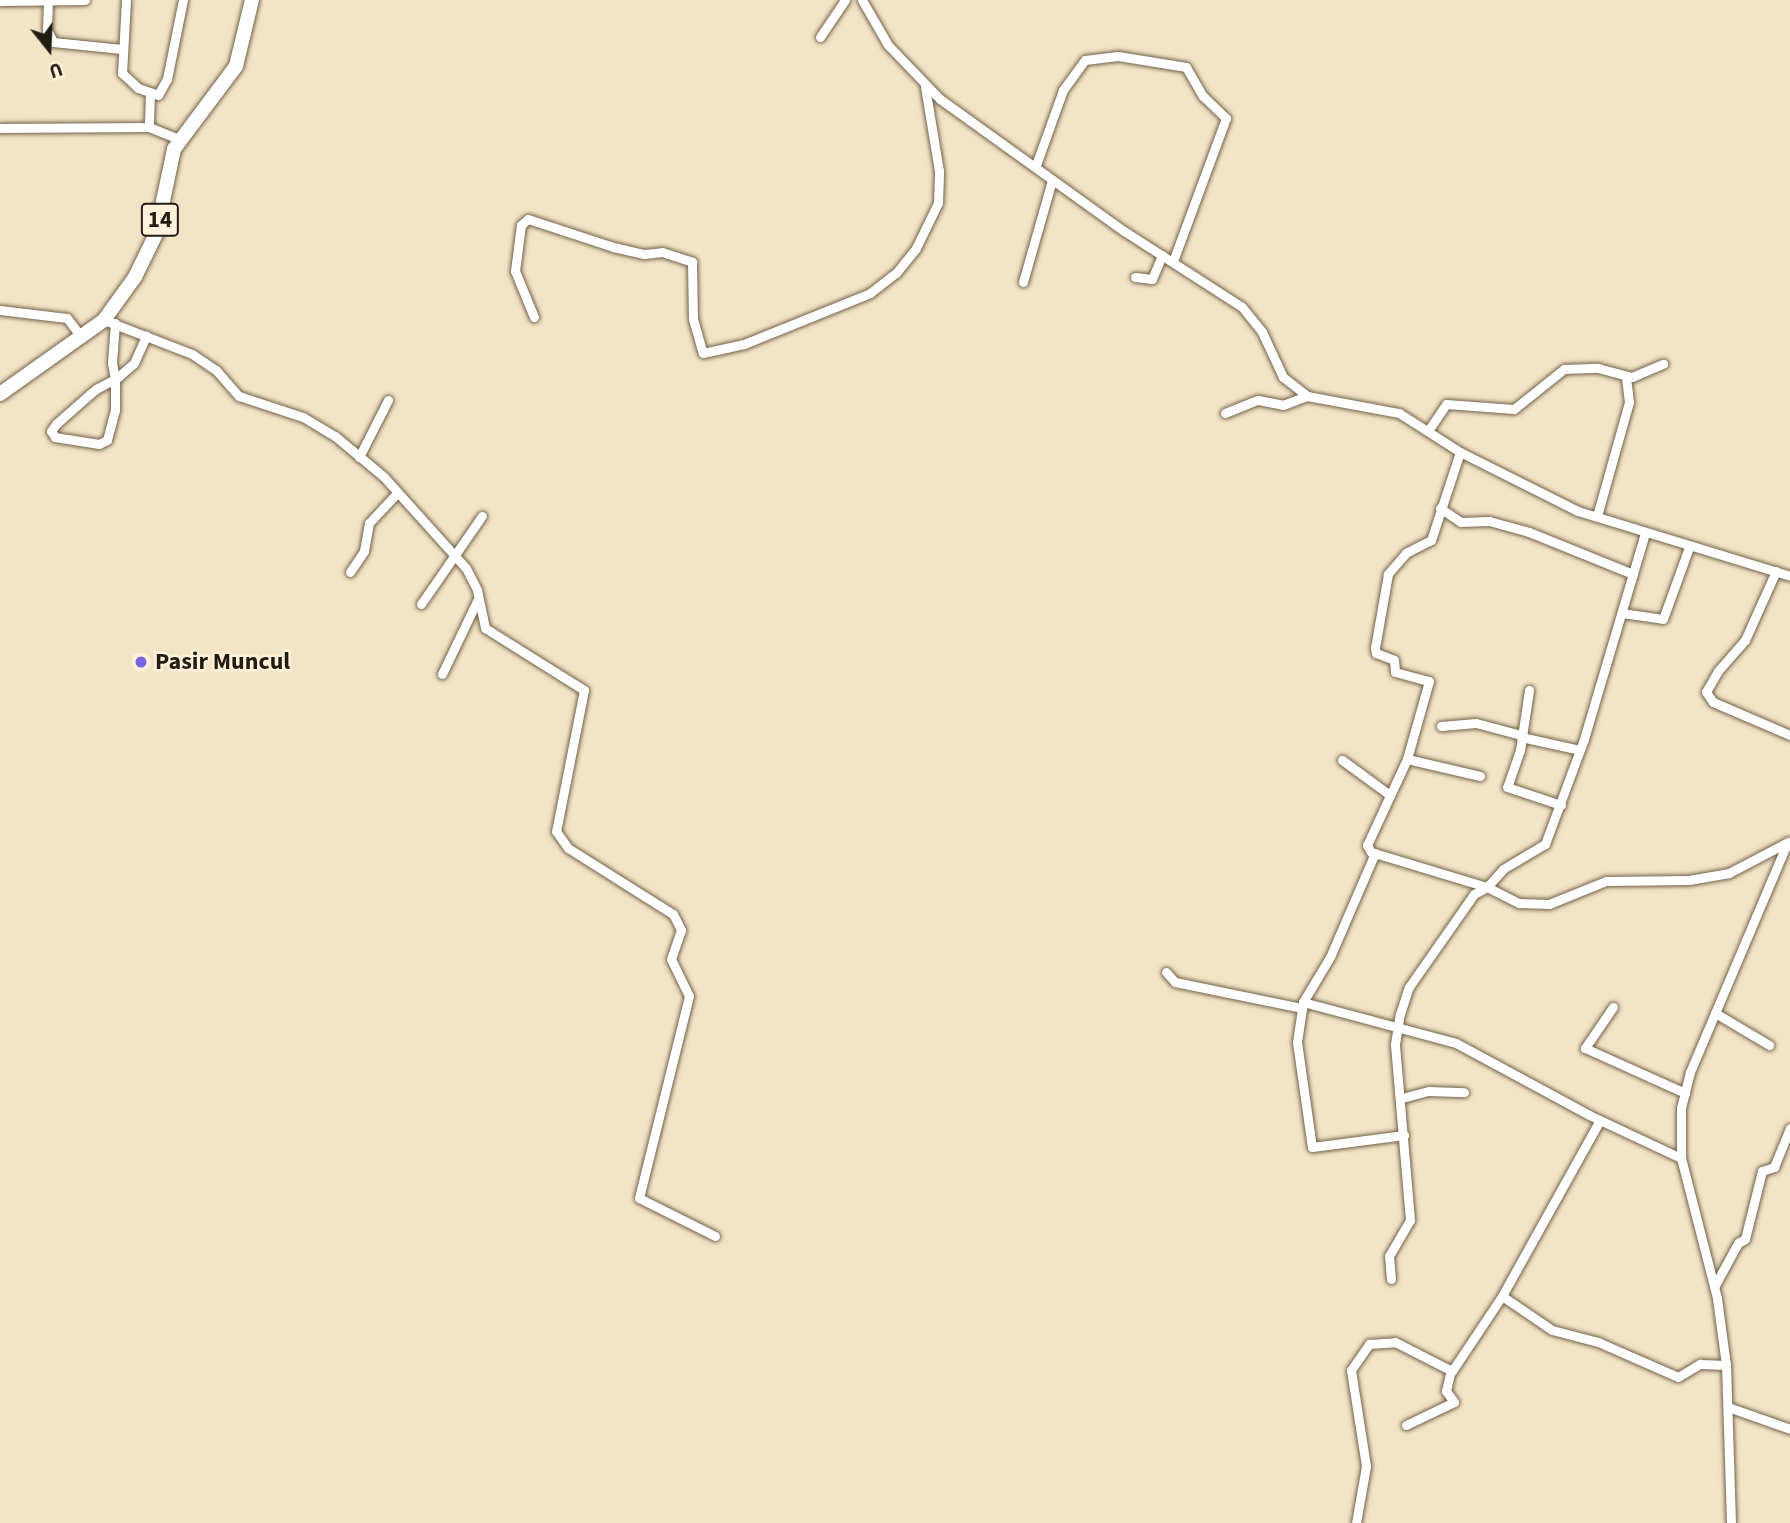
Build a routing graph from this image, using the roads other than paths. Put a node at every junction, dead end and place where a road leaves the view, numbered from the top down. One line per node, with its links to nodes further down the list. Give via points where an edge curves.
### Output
1 (85, 0): 8 (street)
2 (125, 0): 10 (street)
3 (183, 0): 12 (street, via 167,79 161,93)
4 (252, 0): 15 (highway, 14, via 236,66)
5 (845, 0): 9 (street)
6 (862, 0): 11 (street, via 888,45)
7 (0, 1): 8 (street)
8 (48, 1): 10 (street, via 48,36 53,42)
9 (820, 37)
10 (122, 49): 12 (street, via 122,73)
11 (924, 85): 16 (street); 23 (street, via 939,171 938,203 916,248 896,273 870,293 779,331 704,353 693,319 692,262 662,252 641,254 612,247 528,219 521,225 515,271)
12 (150, 93): 13 (street)
13 (149, 127): 14 (street); 15 (street)
14 (0, 128)
15 (178, 139): 24 (highway, 14, via 150,250)
16 (1036, 166): 17 (street); 19 (street, via 1072,72 1085,60 1118,56 1186,67 1203,96 1226,118)
17 (1052, 180): 18 (street); 21 (street)
18 (1162, 255): 19 (street); 20 (street, via 1152,279)
19 (1173, 261): 31 (street, via 1242,307 1262,332 1283,377)
20 (1135, 277)
21 (1023, 282)
22 (0, 310): 26 (street, via 67,317)
23 (534, 317)
24 (110, 322): 25 (street); 26 (highway, 14); 29 (street)
25 (146, 336): 29 (street, via 139,356); 36 (street, via 207,363 239,396 320,425)
26 (82, 338): 30 (highway, 14)
27 (1663, 364): 28 (street)
28 (1626, 376): 34 (street, via 1598,368 1564,369 1514,408 1498,411 1446,404); 40 (street, via 1629,401)
29 (115, 379): 29 (street, via 115,411 106,442 53,435 56,424)
30 (0, 394)
31 (1307, 396): 33 (street, via 1283,405 1260,400); 34 (street, via 1381,408)
32 (388, 400): 36 (street)
33 (1224, 414)
34 (1428, 431): 35 (street)
35 (1460, 452): 38 (street); 40 (street)
36 (359, 457): 37 (street)
37 (398, 492): 43 (street); 45 (street, via 369,523 364,551)
38 (1440, 508): 46 (street, via 1461,522 1489,521 1529,532); 57 (street, via 1431,540 1406,553 1388,574 1375,648 1376,653 1394,660 1395,672 1429,681)
39 (482, 516): 43 (street)
40 (1597, 516): 41 (street)
41 (1645, 533): 42 (street); 46 (street)
42 (1689, 547): 44 (street); 50 (street, via 1663,619)
43 (456, 557): 48 (street, via 473,580); 49 (street)
44 (1776, 571): 47 (street); 54 (street, via 1745,640 1706,692 1713,702)
45 (350, 572)
46 (1633, 574): 50 (street)
47 (1790, 576)
48 (478, 600): 51 (street); 79 (street, via 489,632 584,690 554,822 559,838 667,909 680,925 671,959 688,991 688,1002 638,1194 656,1209)
49 (421, 604)
50 (1622, 613): 56 (street)
51 (442, 674)
52 (1529, 690): 55 (street)
53 (1441, 726): 55 (street, via 1476,723)
54 (1790, 735)
55 (1521, 736): 56 (street); 61 (street, via 1507,787)
56 (1580, 750): 61 (street)
57 (1407, 759): 59 (street); 60 (street)
58 (1342, 760): 60 (street)
59 (1480, 776)
60 (1390, 795): 63 (street, via 1367,845)
61 (1562, 805): 65 (street, via 1545,844 1503,869)
62 (1789, 840): 64 (street); 65 (street, via 1729,873 1689,880 1606,881 1549,904 1519,903)
63 (1375, 853): 65 (street); 67 (street, via 1325,968)
64 (1786, 860): 69 (street)
65 (1487, 887): 70 (street, via 1474,894 1452,921 1409,987)
66 (1166, 972): 67 (street, via 1175,982)
67 (1303, 1005): 70 (street); 77 (street, via 1297,1042 1312,1147)
68 (1613, 1007): 73 (street, via 1585,1048)
69 (1714, 1013): 71 (street); 73 (street)
70 (1398, 1026): 74 (street, via 1395,1044); 75 (street, via 1456,1043)
71 (1769, 1045)
72 (1464, 1091): 74 (street, via 1429,1091)
73 (1685, 1093): 78 (street)
74 (1402, 1098): 77 (street)
75 (1600, 1120): 78 (street); 82 (street)
76 (1790, 1128): 81 (street, via 1774,1167 1762,1171 1745,1239 1738,1243)
77 (1404, 1135): 80 (street, via 1410,1220 1390,1256)
78 (1681, 1158): 81 (street)
79 (715, 1236)
80 (1391, 1279)
81 (1714, 1287): 83 (street)
82 (1502, 1296): 83 (street, via 1552,1330 1598,1342 1678,1377 1700,1364); 84 (street)
83 (1726, 1366): 85 (street)
84 (1451, 1370): 86 (street, via 1446,1388 1454,1402); 88 (street, via 1388,1340 1369,1344 1353,1364 1351,1380 1366,1466)
85 (1728, 1407): 87 (street); 89 (street)
86 (1406, 1425)
87 (1790, 1429)
88 (1356, 1523)
89 (1731, 1523)

